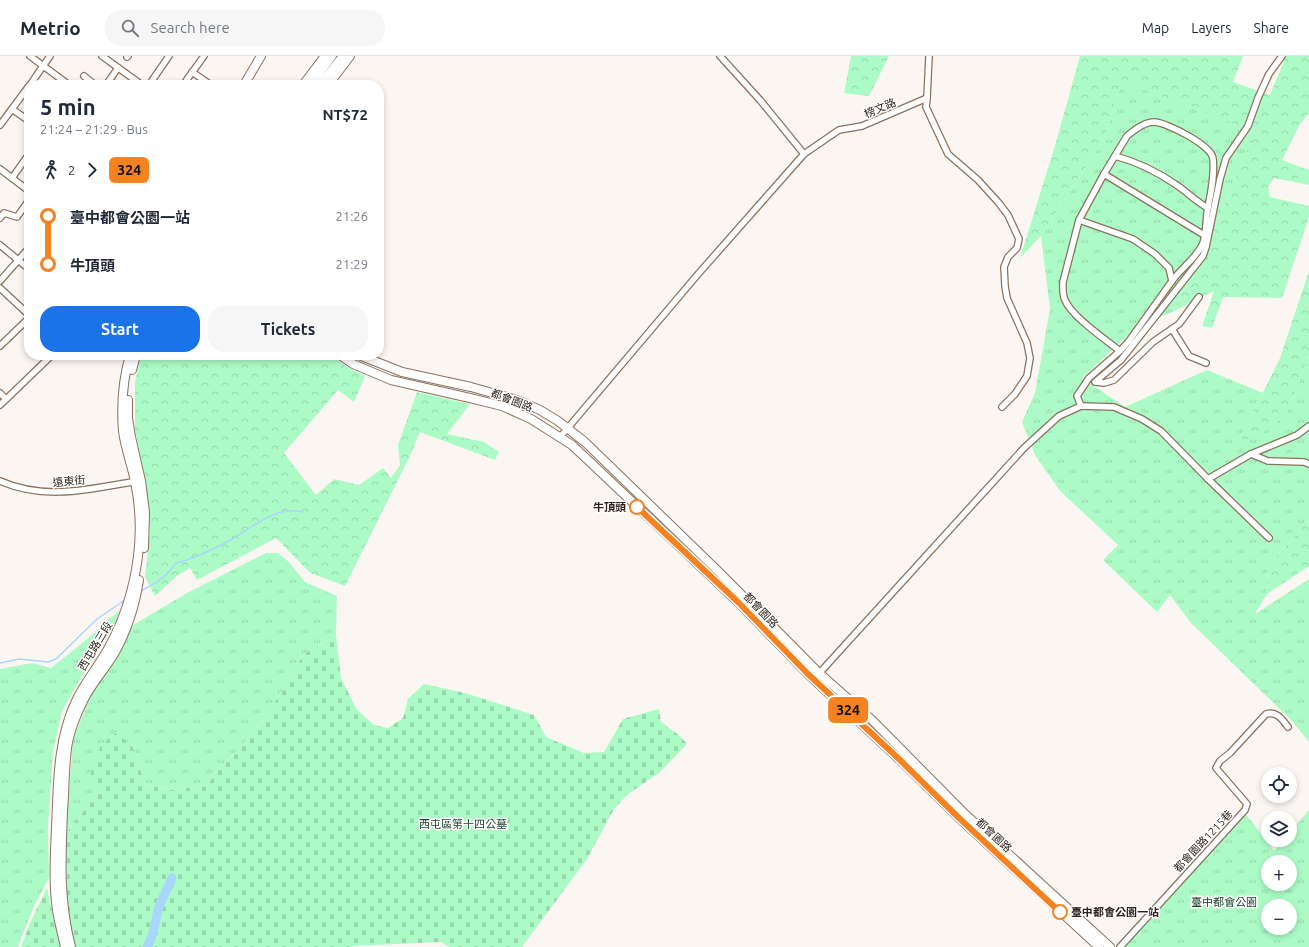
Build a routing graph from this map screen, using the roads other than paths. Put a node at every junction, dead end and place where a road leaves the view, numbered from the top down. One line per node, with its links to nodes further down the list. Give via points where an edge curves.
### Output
1 (30, 56): 14 (street)
2 (50, 56): 14 (street)
3 (102, 56): 15 (street)
4 (169, 56): 23 (street)
5 (204, 56): 16 (street)
6 (261, 56): 26 (street)
7 (325, 56): 27 (street)
8 (332, 56): 28 (street)
9 (343, 56): 29 (street)
10 (350, 56): 30 (street)
11 (720, 56): 36 (street)
12 (929, 56): 32 (street)
13 (1282, 56): 58 (street, via 1266,80 1248,126 1226,158 1203,256 1121,360 1095,382 1114,380 1153,342)
14 (43, 66): 18 (street); 19 (street)
15 (118, 68): 21 (street); 22 (street)
16 (192, 72): 24 (street); 25 (street)
17 (84, 76): 20 (street)
18 (33, 80)
19 (62, 80)
20 (89, 80)
21 (110, 80)
22 (135, 80)
23 (152, 80)
24 (186, 80)
25 (204, 80)
26 (247, 80)
27 (306, 80)
28 (315, 80)
29 (324, 80)
30 (332, 80)
31 (24, 93): 33 (street)
32 (927, 98): 36 (street, 榜文路, via 862,126 839,130); 71 (street, via 926,107 948,154 978,180 998,202 1008,215 1019,239 1017,248 1008,257 1004,267 1005,286 1007,298 1028,343 1030,358 1027,376)
33 (12, 109): 34 (street); 35 (street)
34 (24, 117)
35 (0, 125)
36 (804, 154): 73 (street, 榜文路)
37 (1115, 156): 40 (street); 44 (street, via 1146,166); 44 (street, via 1127,136 1143,125 1153,122 1178,130 1204,145 1214,157)
38 (24, 161): 41 (street)
39 (0, 169): 41 (street)
40 (1104, 174): 46 (street); 47 (street)
41 (12, 178): 42 (street)
42 (24, 187)
43 (24, 208): 45 (street, via 17,217 4,213)
44 (1208, 208): 47 (street)
45 (0, 218)
46 (1079, 220): 53 (street, via 1133,239 1155,254 1169,268); 60 (street, via 1063,282 1065,301 1075,314)
47 (1204, 234): 53 (street, via 1203,244 1194,258)
48 (0, 245): 50 (street)
49 (24, 254): 50 (street)
50 (19, 260): 51 (street); 52 (street)
51 (24, 264)
52 (0, 281)
53 (1172, 281): 60 (street)
54 (0, 288): 56 (street)
55 (1199, 297): 58 (street, via 1179,324)
56 (24, 311)
57 (24, 322): 59 (street)
58 (1172, 329): 66 (street, via 1189,356)
59 (0, 346)
60 (1120, 351): 70 (street, via 1089,378 1077,396)
61 (47, 360): 68 (street)
62 (129, 360): 79 (street, 西屯路三段, via 122,416 124,433)
63 (135, 360): 79 (street, 西屯路三段, via 129,384 128,418)
64 (347, 360): 74 (street, 都會園路, via 391,380 502,406)
65 (371, 360): 73 (street, 都會園路, via 402,372 503,395 540,410)
66 (1206, 363)
67 (0, 393): 68 (street)
68 (6, 399): 69 (street)
69 (0, 405)
70 (1081, 406): 77 (street, via 1114,407 1142,419 1161,431); 81 (street, via 1060,416 1024,448)
71 (1002, 407)
72 (1309, 426): 75 (street, via 1297,435)
73 (567, 428): 74 (street, 榜文路); 81 (street, 都會園路, via 605,460 720,573)
74 (561, 436): 81 (street, 都會園路)
75 (1252, 454): 76 (street, via 1268,461); 77 (street)
76 (1309, 464)
77 (1208, 479): 80 (street)
78 (0, 481): 79 (street, 遠東街, via 30,490 58,493)
79 (138, 481): 83 (street, 西屯路三段, via 140,521 138,555 132,588 122,622 76,701 61,748 54,878); 84 (street, 西屯路三段, via 145,512 145,532 135,602 114,654 84,698 68,742 61,890)
80 (1269, 538)
81 (816, 676): 85 (street, 都會園路, via 959,818); 86 (street, 都會園路, via 872,720 966,815)
82 (1288, 727): 87 (street, 都會園路1215巷, via 1279,715 1266,714 1220,761 1216,768 1247,804 1245,810)
83 (65, 947)
84 (71, 947)
85 (1099, 947)
86 (1110, 947)
87 (1120, 947)

